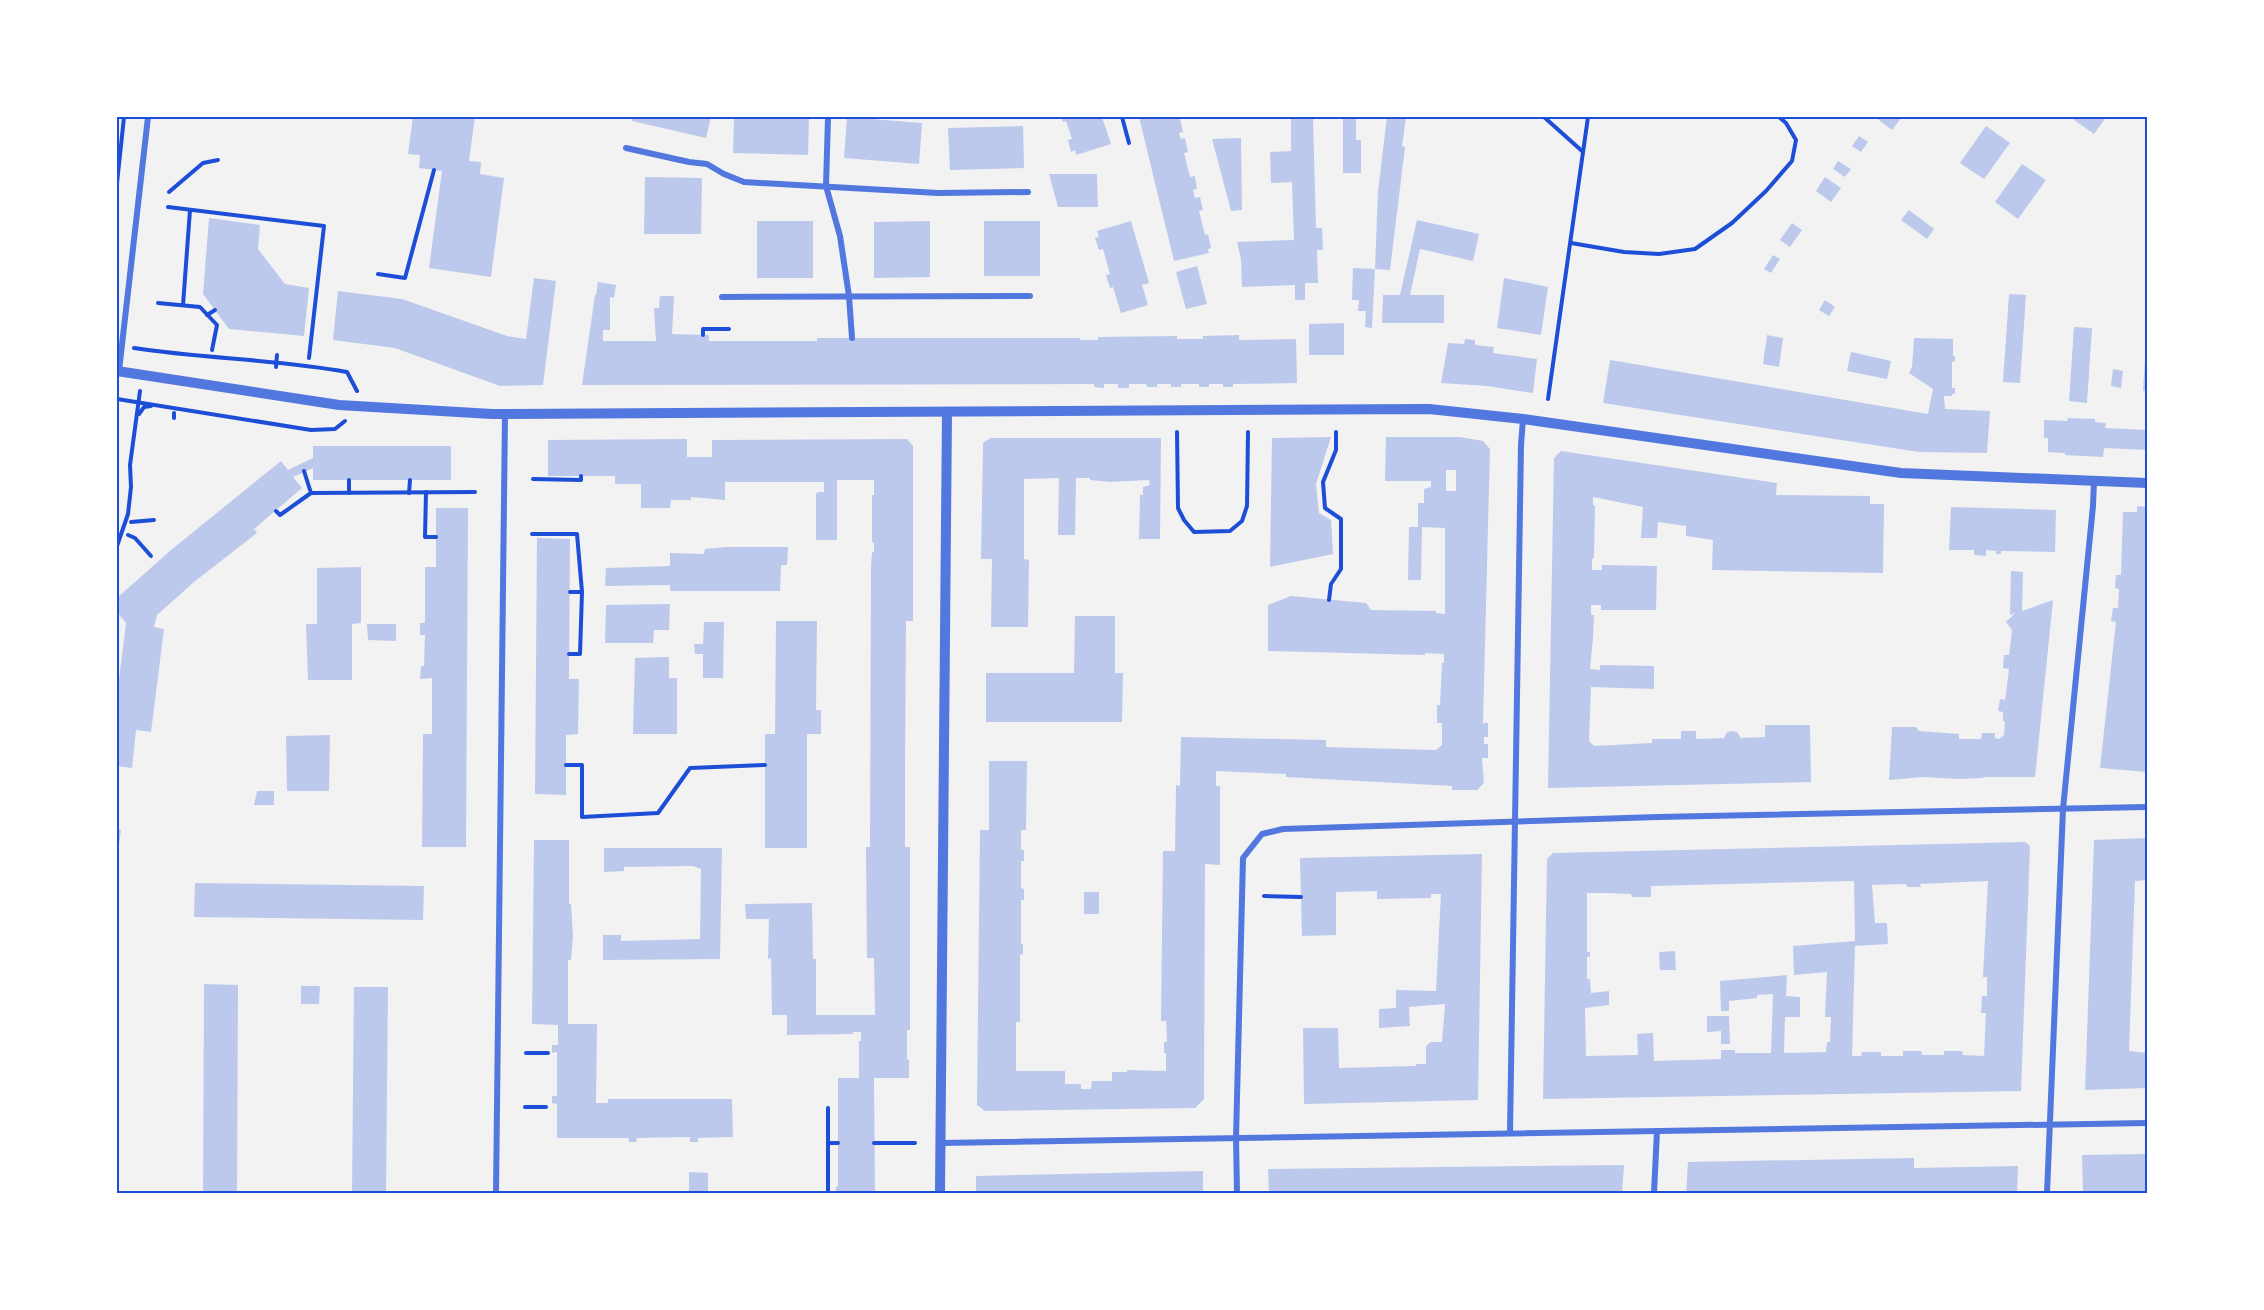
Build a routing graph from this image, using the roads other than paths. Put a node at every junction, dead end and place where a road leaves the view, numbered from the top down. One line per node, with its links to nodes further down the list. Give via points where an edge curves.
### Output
1 (148, 117): 10 (street)
2 (828, 117): 4 (street)
3 (626, 148): 4 (street, via 707,164 744,182)
4 (826, 186): 5 (street, via 938,193); 6 (street, via 840,236)
5 (1028, 192)
6 (849, 296): 7 (street); 8 (street); 9 (street)
7 (1030, 296)
8 (722, 297)
9 (852, 338)
10 (118, 375): 12 (street, via 339,405)
11 (947, 412): 12 (street); 13 (street, via 1430,409); 24 (street)
12 (505, 414): 25 (street)
13 (1523, 419): 14 (street, via 1901,473); 18 (street)
14 (2094, 481): 15 (street); 17 (street)
15 (2147, 483)
16 (2147, 807): 17 (street)
17 (2063, 809): 18 (street); 20 (street)
18 (1515, 822): 22 (street); 23 (street, via 1283,829 1262,834 1243,858)
19 (2147, 1123): 20 (street)
20 (2048, 1124): 21 (street); 29 (street)
21 (1656, 1131): 22 (street); 28 (street)
22 (1510, 1133): 23 (street)
23 (1236, 1138): 24 (street); 27 (street)
24 (941, 1143): 26 (street)
25 (496, 1193)
26 (940, 1193)
27 (1237, 1193)
28 (1654, 1193)
29 (2047, 1193)

